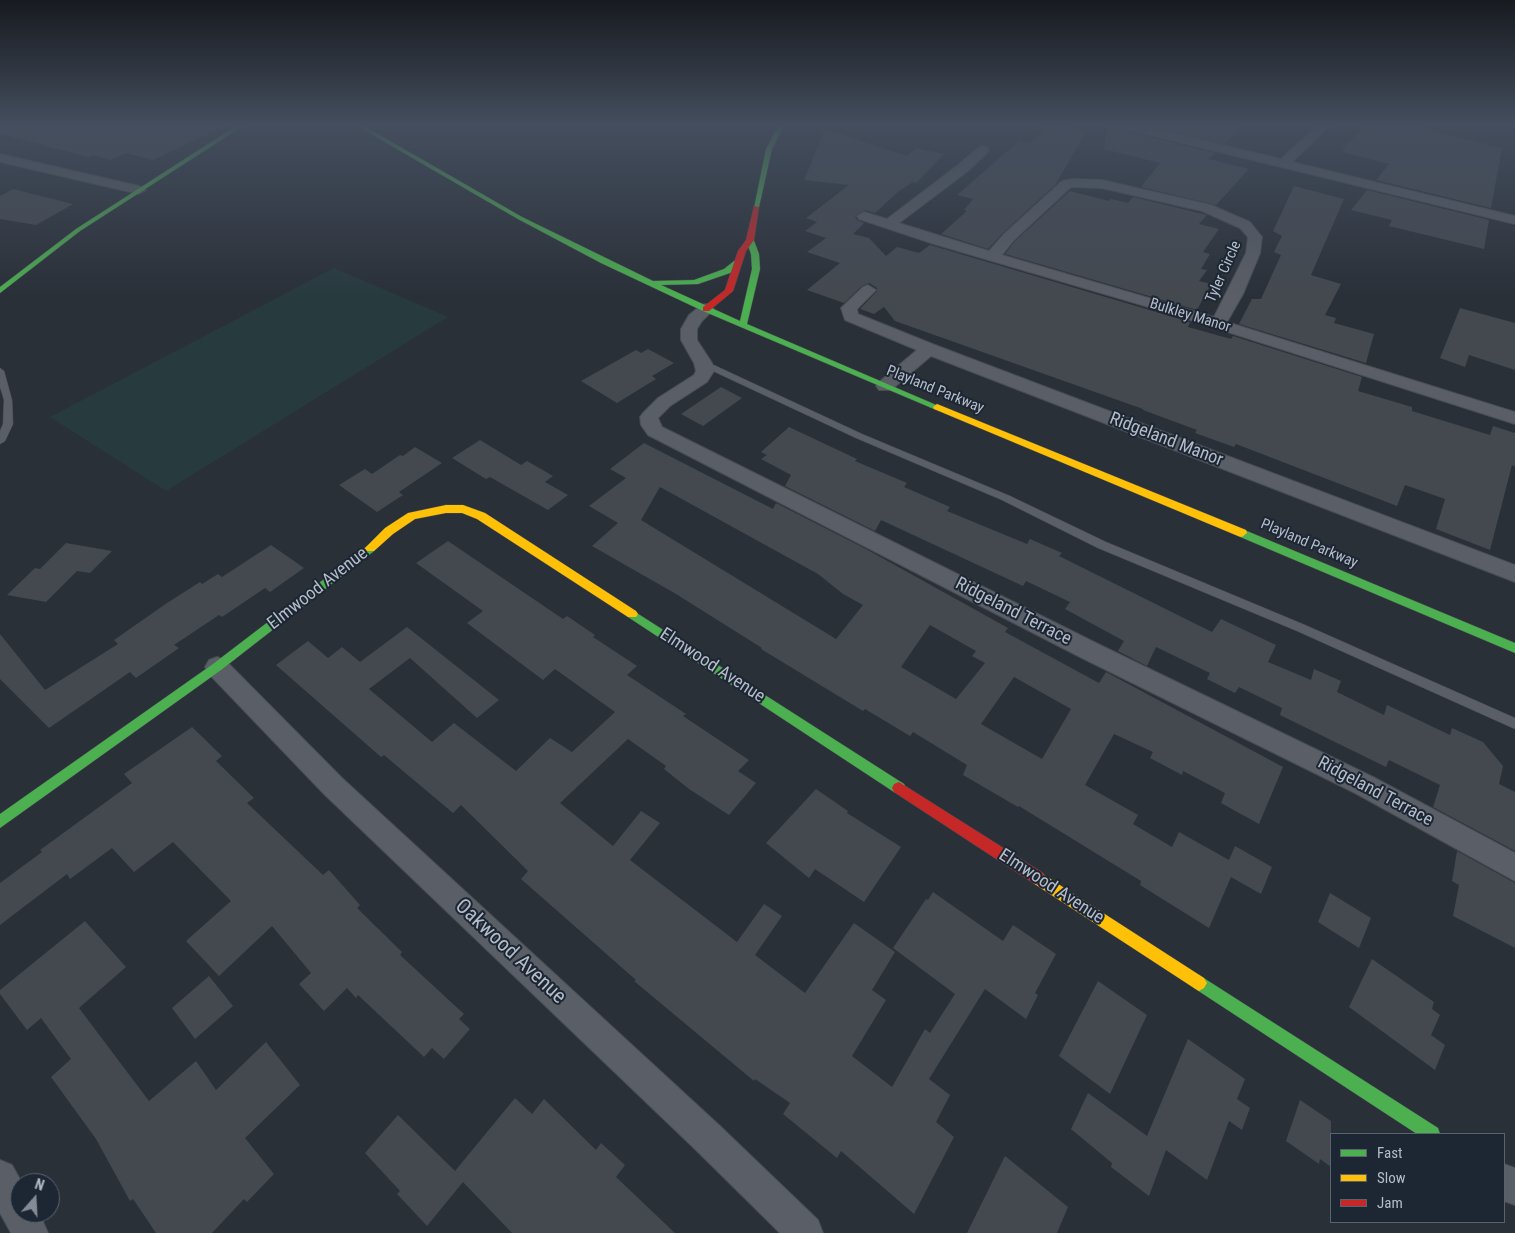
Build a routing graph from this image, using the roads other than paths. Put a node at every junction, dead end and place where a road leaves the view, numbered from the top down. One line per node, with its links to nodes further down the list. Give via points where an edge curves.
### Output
1 (112, 184): 9 (street)
2 (150, 184): 9 (street)
3 (460, 184): 16 (street, Playland Parkway, via 520,218)
4 (761, 184): 13 (street)
5 (942, 184): 12 (street)
6 (1070, 184): 14 (street, Tyler Circle, via 1009,237)
7 (1089, 184): 20 (street, Tyler Circle, via 1206,208 1245,225 1255,237 1253,253)
8 (1367, 184): 11 (street)
9 (140, 190): 18 (street, via 78,230)
10 (864, 216): 12 (street, Bulkley Manor)
11 (1515, 220)
12 (890, 223): 14 (street, Bulkley Manor)
13 (750, 240): 15 (street); 21 (street, via 756,269)
14 (992, 257): 20 (street, Bulkley Manor)
15 (737, 263): 16 (street, via 727,271 695,282 665,285); 19 (street, via 729,291)
16 (648, 282): 19 (street, Playland Parkway)
17 (868, 290): 22 (street, Ridgeland Manor, via 849,308 851,316)
18 (0, 291)
19 (706, 308): 21 (street, Playland Parkway); 23 (street, via 689,329 689,340)
20 (1218, 324): 26 (street, Bulkley Manor)
21 (744, 325): 25 (street, Playland Parkway)
22 (929, 349): 25 (street); 28 (street, Ridgeland Manor)
23 (704, 363): 31 (lane, via 860,436 1006,498 1102,545 1292,624); 33 (street, Ridgeland Terrace, via 705,371 701,378 664,402 649,417 655,431 1090,651 1364,785)
24 (0, 370): 27 (lane, via 8,400 8,424)
25 (885, 386): 29 (street, Playland Parkway)
26 (1515, 418)
27 (0, 440)
28 (1515, 574)
29 (1515, 648)
30 (217, 667): 32 (street, Elmwood Avenue); 34 (street, Elmwood Avenue, via 412,516 463,509 481,516); 37 (street, Oakwood Avenue, via 332,786 701,1131)
31 (1515, 724)
32 (0, 822)
33 (1515, 868)
34 (1430, 1133)
35 (0, 1177): 36 (street)
36 (30, 1233)
37 (805, 1233)

